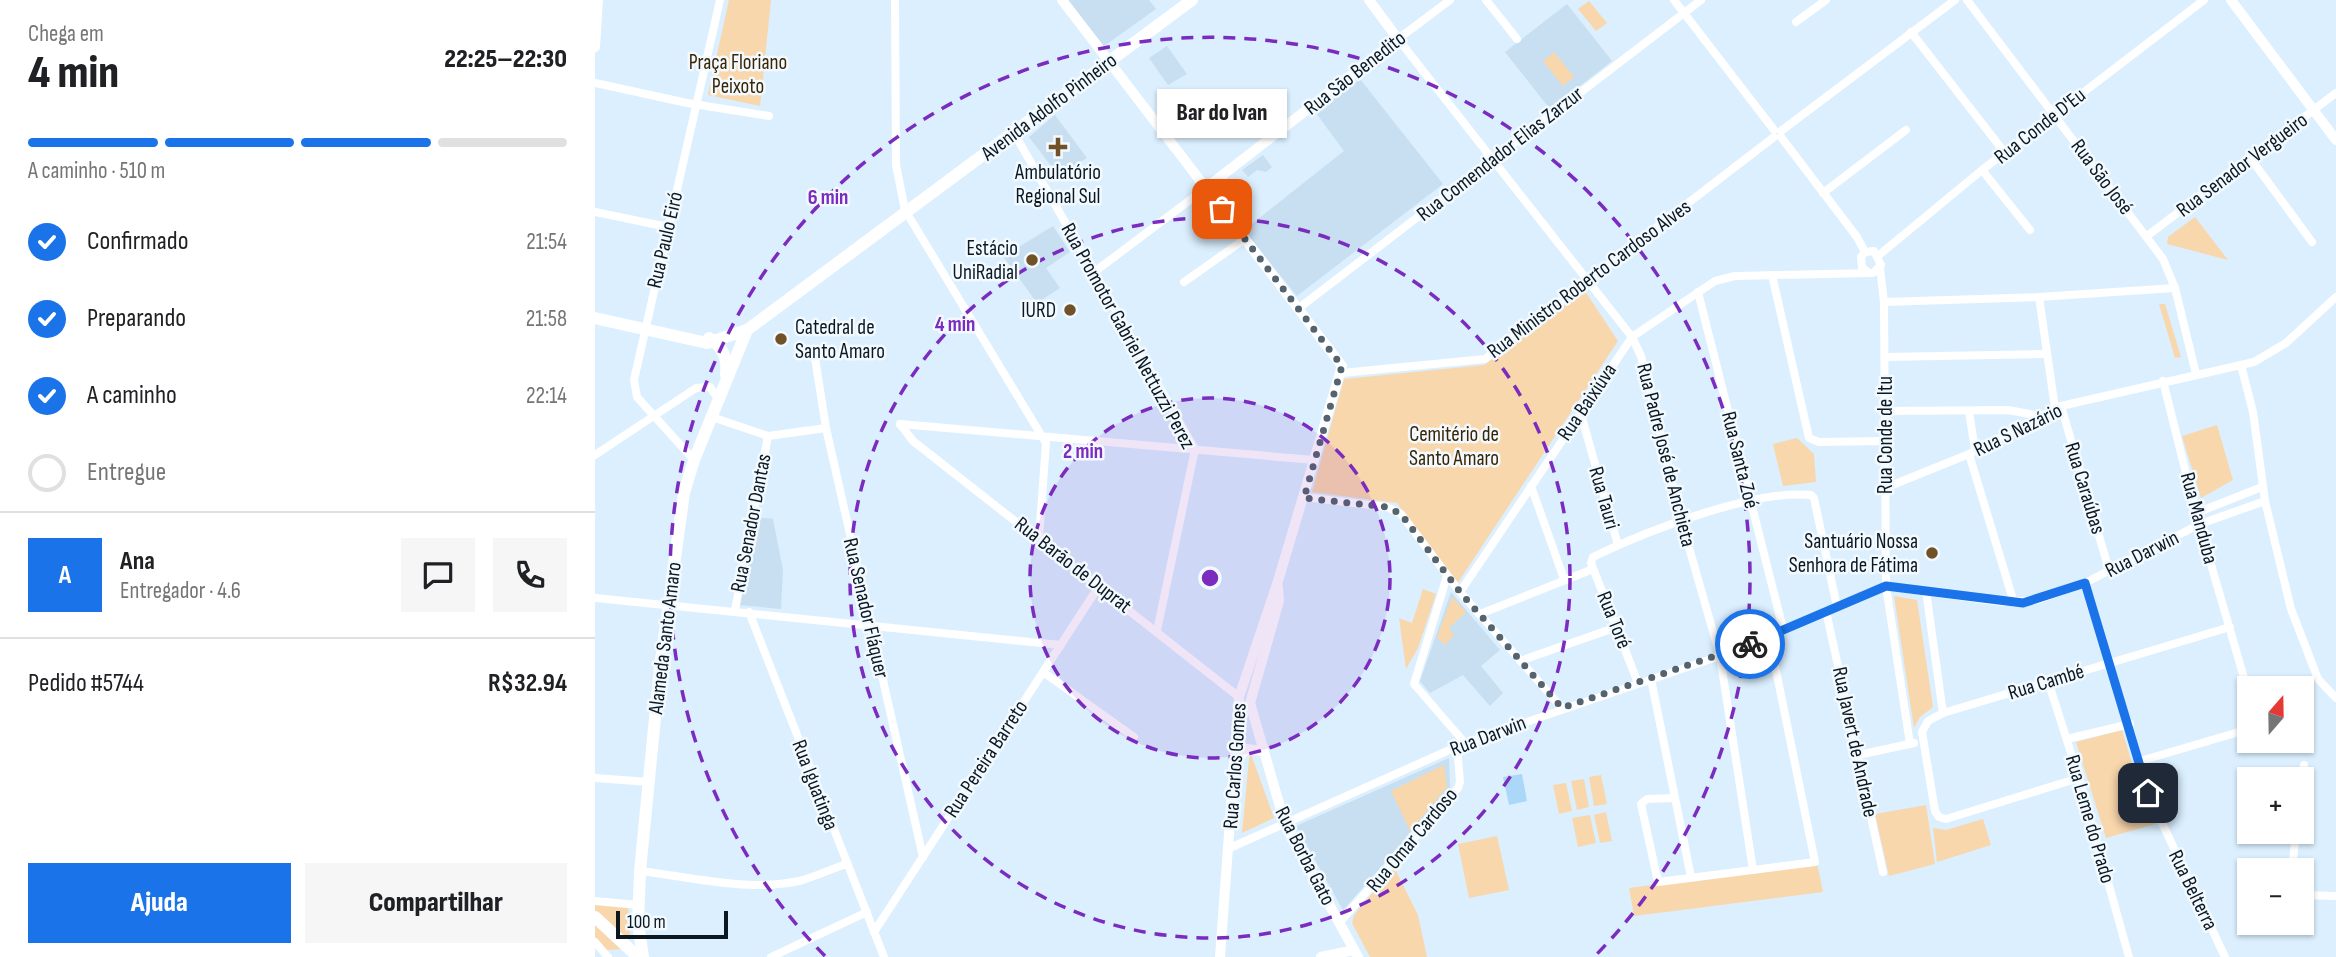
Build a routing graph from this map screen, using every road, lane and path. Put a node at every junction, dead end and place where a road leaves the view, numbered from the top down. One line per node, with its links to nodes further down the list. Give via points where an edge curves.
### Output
1 (598, 0): 21 (street)
2 (720, 0): 25 (street, Rua Paulo Eiró)
3 (895, 0): 40 (street, via 895,165)
4 (1062, 0): 22 (street)
5 (1192, 0): 22 (main road, Avenida Adolfo Pinheiro)
6 (1369, 0): 19 (street, Rua Padre José de Anchieta)
7 (1450, 0): 19 (street, Rua São Benedito)
8 (1486, 0): 20 (street)
9 (1674, 0): 16 (street)
10 (1701, 0): 16 (street, Rua Comendador Elias Zarzur)
11 (1955, 0): 18 (street, Rua Ministro Roberto Cardoso Alves)
12 (1967, 0): 27 (street, Rua São José)
13 (2204, 0): 27 (street, Rua Conde D'Eu)
14 (2231, 0): 26 (street)
15 (1821, 1): 17 (street)
16 (1684, 13): 31 (street); 35 (street, Rua Comendador Elias Zarzur)
17 (1796, 22)
18 (1911, 32): 31 (street, Rua Ministro Roberto Cardoso Alves); 33 (street)
19 (1398, 39): 35 (street, Rua Padre José de Anchieta); 37 (street, Rua São Benedito)
20 (1517, 39)
21 (595, 47)
22 (1111, 61): 30 (main road, Avenida Adolfo Pinheiro); 37 (street)
23 (595, 83): 25 (street)
24 (2336, 93): 26 (street, Rua Senador Vergueiro)
25 (696, 104): 28 (street); 41 (street, Rua Paulo Eiró)
26 (2314, 110): 32 (street); 34 (street, Rua Senador Vergueiro)
27 (2054, 114): 33 (street, Rua Conde D'Eu); 43 (street, Rua São José)
28 (769, 116)
29 (1906, 130): 38 (street)
30 (1014, 133): 40 (main road, Avenida Adolfo Pinheiro); 51 (street, Rua Promotor Gabriel Nettuzzi Perez)
31 (1777, 134): 38 (street); 54 (street, Rua Ministro Roberto Cardoso Alves)
32 (2336, 140)
33 (2005, 153): 36 (street, Rua Conde D'Eu)
34 (2251, 159): 43 (street, Rua Senador Vergueiro); 45 (street)
35 (1493, 161): 54 (street, Rua Padre José de Anchieta); 61 (street, Rua Comendador Elias Zarzur)
36 (1982, 170): 42 (street); 46 (street, Rua Conde D'Eu)
37 (1206, 188): 44 (street); 51 (street, Rua São Benedito)
38 (1823, 193): 47 (street)
39 (595, 212): 41 (street)
40 (906, 214): 65 (main road, Avenida Adolfo Pinheiro); 85 (street)
41 (668, 227): 64 (street, Rua Paulo Eiró)
42 (2030, 230)
43 (2147, 236): 56 (street, Rua São José)
44 (1245, 239): 53 (street); 61 (street)
45 (2312, 242)
46 (1879, 255): 47 (street, via 1874,251); 48 (street, Rua Conde de Itu)
47 (1863, 256): 49 (street); 50 (street, Rua Conde de Itu)
48 (1880, 268): 50 (street); 55 (street, Rua Conde de Itu)
49 (1848, 271): 50 (street); 52 (street, Rua Baixiúva)
50 (1869, 272): 55 (street, Rua Conde de Itu)
51 (1093, 273): 88 (street, Rua Promotor Gabriel Nettuzzi Perez)
52 (1772, 275): 57 (street, Rua Baixiúva, via 1735,276); 87 (street, via 1809,438 1819,442)
53 (1184, 282)
54 (1588, 283): 66 (street, Rua Padre José de Anchieta); 72 (street, Rua Ministro Roberto Cardoso Alves, via 1485,359)
55 (1880, 285): 60 (street, Rua Conde de Itu)
56 (2175, 288): 59 (street); 73 (street, Rua São José)
57 (1698, 292): 66 (street, Rua Baixiúva); 97 (street, Rua Santa Zoé)
58 (2336, 297): 71 (street, Rua S Nazário, via 2267,356)
59 (2039, 298): 60 (street); 68 (street, Rua Caraúbas)
60 (1884, 302): 69 (street, Rua Conde de Itu)
61 (1299, 308): 72 (street, via 1340,360)
62 (595, 309): 64 (main road)
63 (595, 318): 64 (main road)
64 (645, 326): 67 (main road); 82 (street, Rua Paulo Eiró, via 634,390)
65 (747, 330): 67 (main road); 75 (main road, Alameda Santo Amaro)
66 (1632, 337): 78 (street, Rua Baixiúva); 100 (street, Rua Padre José de Anchieta, via 1641,356)
67 (714, 341): 75 (main road, via 727,361)
68 (2045, 354): 69 (street); 77 (street, Rua Caraúbas)
69 (1885, 357): 79 (street, Rua Conde de Itu)
70 (815, 358): 84 (street, Rua Senador Fláquer)
71 (2241, 365): 73 (street, Rua S Nazário); 94 (street, via 2253,412)
72 (1342, 373): 92 (street, Rua Carlos Gomes)
73 (2196, 374): 74 (street, Rua S Nazário)
74 (2163, 381): 77 (street, Rua S Nazário); 99 (street, Rua Manduba)
75 (726, 383): 76 (main road, Alameda Santo Amaro)
76 (719, 400): 82 (street, via 713,390 702,385); 83 (main road, Alameda Santo Amaro)
77 (2058, 407): 81 (street, Rua S Nazário); 105 (street, Rua Caraúbas)
78 (1580, 411): 93 (street, Rua Baixiúva); 103 (street, Rua Tauri)
79 (1885, 411): 80 (street); 87 (street, Rua Conde de Itu)
80 (1969, 412): 81 (street); 89 (street)
81 (2040, 416): 89 (street, Rua S Nazário)
82 (653, 417): 90 (street); 91 (street, Rua Paulo Eiró)
83 (712, 417): 86 (street); 91 (main road, Alameda Santo Amaro)
84 (826, 428): 86 (street); 122 (street, Rua Senador Fláquer)
85 (1041, 434): 88 (street); 102 (street, via 1047,450); 102 (street, Rua Barão de Duprat, via 900,424 913,441)
86 (768, 436): 118 (street, Rua Senador Dantas)
87 (1885, 441): 95 (street, Rua Conde de Itu)
88 (1195, 449): 92 (street); 126 (street, Rua Promotor Gabriel Nettuzzi Perez)
89 (1972, 452): 95 (street, Rua S Nazário); 115 (street)
90 (595, 455)
91 (694, 460): 116 (main road, Alameda Santo Amaro, via 684,493)
92 (1314, 460): 96 (street, Rua Carlos Gomes)
93 (1531, 486): 107 (street); 113 (street, Rua Baixiúva)
94 (2262, 487): 98 (street); 99 (street)
95 (1885, 488): 111 (street, Rua Conde de Itu)
96 (1304, 498): 106 (street, via 1395,509); 108 (street, Rua Carlos Gomes)
97 (1749, 501): 100 (street); 117 (street, via 1804,494 1814,498); 125 (street, Rua Santa Zoé)
98 (2265, 501): 101 (street, Rua Darwin); 138 (street, via 2298,627 2318,680)
99 (2196, 513): 101 (street, Rua Manduba)
100 (1682, 523): 103 (street); 129 (street, Rua Padre José de Anchieta)
101 (2200, 524): 105 (street, Rua Darwin); 124 (street, Rua Manduba)
102 (1039, 538): 110 (street, Rua Barão de Duprat)
103 (1618, 545): 104 (street, Rua Toré, via 1593,557)
104 (1593, 569): 107 (street); 123 (street, Rua Toré)
105 (2109, 570): 109 (street, Rua Darwin)
106 (1447, 576): 113 (street); 148 (street, via 1414,684)
107 (1565, 579): 121 (street)
108 (1278, 581): 137 (street, Rua Carlos Gomes); 139 (street, Rua Carlos Gomes, via 1279,601)
109 (2085, 583): 115 (street, Rua Darwin); 131 (street, Rua Belterra)
110 (1099, 586): 126 (street, Rua Barão de Duprat); 128 (street, Rua Pereira Barreto)
111 (1886, 586): 112 (street, Rua Darwin); 117 (street, Rua Darwin); 147 (street, Rua Conde de Itu)
112 (1926, 591): 115 (street, Rua Darwin); 141 (street)
113 (1460, 592): 121 (street)
114 (595, 597): 116 (street)
115 (2014, 603)
116 (669, 604): 118 (street); 155 (main road, Alameda Santo Amaro)
117 (1836, 607): 119 (street, Rua Darwin)
118 (735, 610): 120 (street)
119 (1826, 611): 125 (street, Rua Darwin); 150 (street, Rua Javert de Andrade)
120 (749, 612): 122 (street); 160 (street, Rua Iguatinga)
121 (1480, 614): 130 (street)
122 (869, 625): 128 (street); 159 (street, Rua Senador Fláquer)
123 (1617, 626): 130 (street); 136 (street, Rua Toré)
124 (2230, 627): 131 (street, Rua Cambé); 133 (street, Rua Manduba)
125 (1783, 629): 127 (street, Rua Darwin)
126 (1157, 631): 137 (street, Rua Barão de Duprat)
127 (1769, 636): 129 (street, Rua Darwin); 161 (street, via 1816,860)
128 (1061, 645): 132 (street, Rua Pereira Barreto)
129 (1720, 656): 134 (street, Rua Darwin); 161 (street, Rua Padre José de Anchieta)
130 (1520, 661): 140 (street)
131 (2110, 663): 135 (street, Rua Cambé); 142 (street, Rua Belterra)
132 (1043, 672): 144 (street); 159 (street, Rua Pereira Barreto)
133 (2244, 676)
134 (1650, 679): 136 (street, Rua Darwin); 156 (street)
135 (2048, 681): 141 (street, Rua Cambé); 145 (street, Rua Leme do Prado)
136 (1638, 683): 140 (street, Rua Darwin)
137 (1239, 697): 139 (street, Rua Barão de Duprat); 151 (street, Rua Carlos Gomes)
138 (2336, 698)
139 (1250, 703): 149 (street, Rua Carlos Gomes)
140 (1562, 708): 148 (street, Rua Darwin)
141 (1943, 713): 146 (street, via 1928,721)
142 (2130, 724): 145 (street); 152 (street, Rua Belterra)
143 (2237, 733): 152 (street)
144 (1135, 737)
145 (2067, 739): 154 (street, Rua Leme do Prado)
146 (1921, 742): 147 (street); 154 (street, via 1935,811 1946,819)
147 (1910, 744): 150 (street)
148 (1461, 745): 157 (street, Rua Darwin); 171 (street, Rua Omar Cardoso, via 1458,788)
149 (1262, 751): 151 (street, via 1247,749); 157 (street, Rua Borba Gato)
150 (1859, 755): 163 (street, Rua Javert de Andrade)
151 (1235, 760): 158 (street, Rua Carlos Gomes)
152 (2140, 761): 182 (street, Rua Belterra, via 2170,844)
153 (595, 778): 155 (street)
154 (2079, 778): 181 (street, Rua Leme do Prado)
155 (649, 782): 162 (main road, Alameda Santo Amaro)
156 (1674, 798): 164 (street); 164 (street, via 1647,799 1641,804 1656,881)
157 (1285, 824): 158 (street, Rua Darwin); 171 (street, Rua Borba Gato)
158 (1230, 848): 179 (street, Rua Carlos Gomes)
159 (923, 857): 172 (street, Rua Pereira Barreto)
160 (846, 864): 162 (street, via 799,881 773,883); 169 (street, Rua Iguatinga)
161 (1753, 870): 164 (street)
162 (640, 871): 168 (main road, Alameda Santo Amaro)
163 (1883, 872)
164 (1691, 877)
165 (2314, 895): 166 (street)
166 (2336, 896)
167 (595, 901): 168 (street)
168 (638, 905): 175 (main road, Alameda Santo Amaro)
169 (867, 912): 172 (street, Rua Iguatinga); 177 (street)
170 (595, 917): 175 (main road)
171 (1339, 923): 174 (street, Rua Borba Gato)
172 (874, 932): 178 (street, Rua Iguatinga)
173 (596, 945): 176 (street)
174 (1356, 953): 180 (street)
175 (636, 955)
176 (608, 957)
177 (771, 957)
178 (884, 957)
179 (1220, 957)
180 (1321, 957)
181 (2129, 957)
182 (2225, 957)

